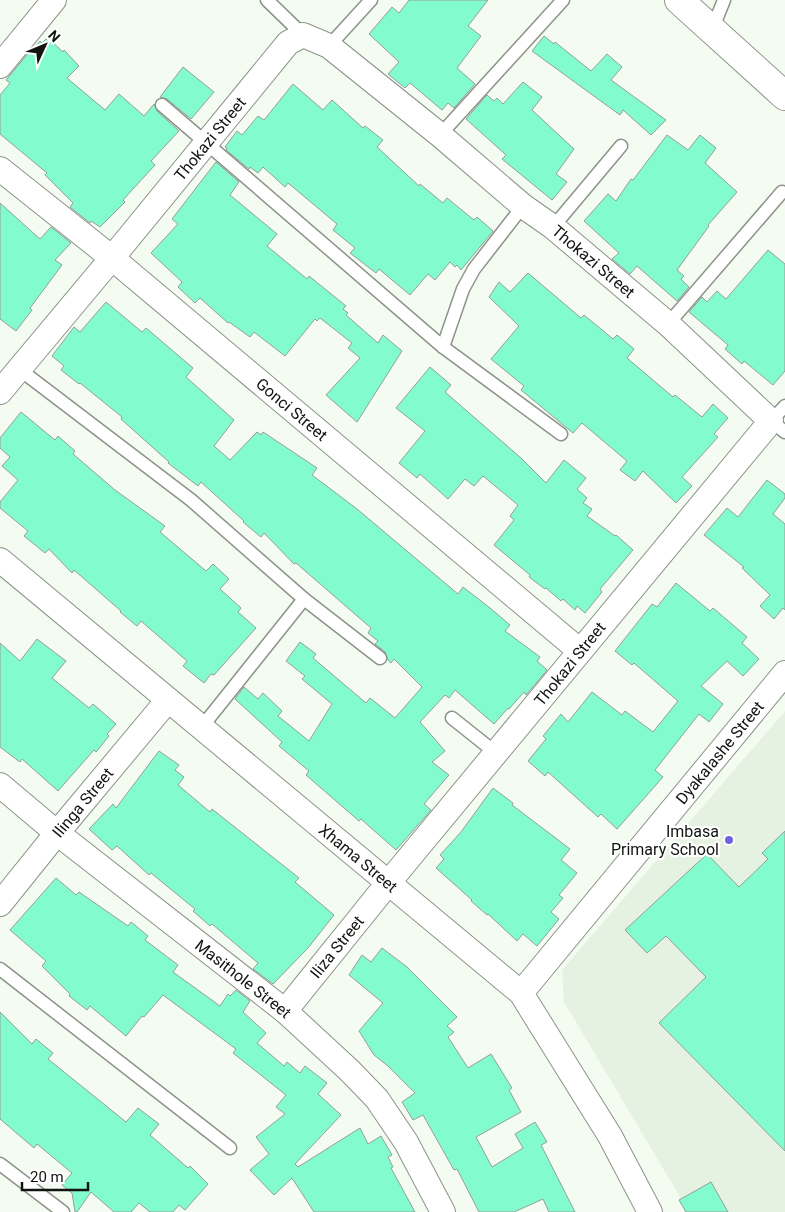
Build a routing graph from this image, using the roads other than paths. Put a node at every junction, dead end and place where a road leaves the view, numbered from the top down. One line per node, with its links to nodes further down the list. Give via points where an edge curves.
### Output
1 (54, 0): 10 (street)
2 (266, 0): 8 (lane)
3 (371, 0): 9 (lane)
4 (563, 0): 13 (lane)
5 (679, 0): 7 (main road)
6 (724, 0): 7 (lane)
7 (712, 30): 11 (main road)
8 (304, 36): 9 (street, Thokazi Street); 14 (street, Thokazi Street, via 288,43)
9 (329, 46): 13 (street, Thokazi Street)
10 (0, 66)
11 (785, 96)
12 (162, 105): 14 (lane)
13 (440, 135): 18 (street, Thokazi Street)
14 (206, 143): 20 (street, Thokazi Street); 22 (lane)
15 (621, 146): 19 (lane)
16 (0, 169): 20 (street, Gonci Street)
17 (782, 192): 21 (lane)
18 (523, 206): 19 (street, Thokazi Street); 22 (lane, via 474,269 463,289)
19 (553, 227): 21 (street, Thokazi Street)
20 (112, 258): 23 (street, Thokazi Street); 29 (street, Gonci Street)
21 (668, 324): 25 (street, Thokazi Street)
22 (443, 347): 26 (lane)
23 (19, 369): 24 (street, Thokazi Street); 28 (lane, via 191,500)
24 (0, 392)
25 (780, 419): 29 (street, Thokazi Street)
26 (561, 434)
27 (0, 560): 32 (street, Xhama Street)
28 (304, 599): 30 (lane); 34 (lane)
29 (580, 651): 35 (street, Thokazi Street)
30 (380, 658)
31 (785, 673): 41 (street, Dyakalashe Street)
32 (168, 700): 34 (street, Xhama Street); 37 (street, Ilinga Street)
33 (452, 718): 35 (lane)
34 (201, 728): 38 (street, Xhama Street)
35 (496, 753): 38 (street, Thokazi Street)
36 (0, 785): 37 (street, Masithole Street)
37 (57, 833): 39 (street, Ilinga Street); 42 (street, Masithole Street)
38 (389, 882): 41 (street, Xhama Street); 42 (street, Iliza Street)
39 (0, 904)
40 (0, 969): 43 (lane)
41 (521, 993): 47 (street, Xhama Street, via 610,1136)
42 (286, 1012): 46 (street, Masithole Street, via 377,1099 406,1142)
43 (230, 1148)
44 (0, 1164): 45 (lane)
45 (62, 1212)
46 (442, 1212)
47 (650, 1212)

